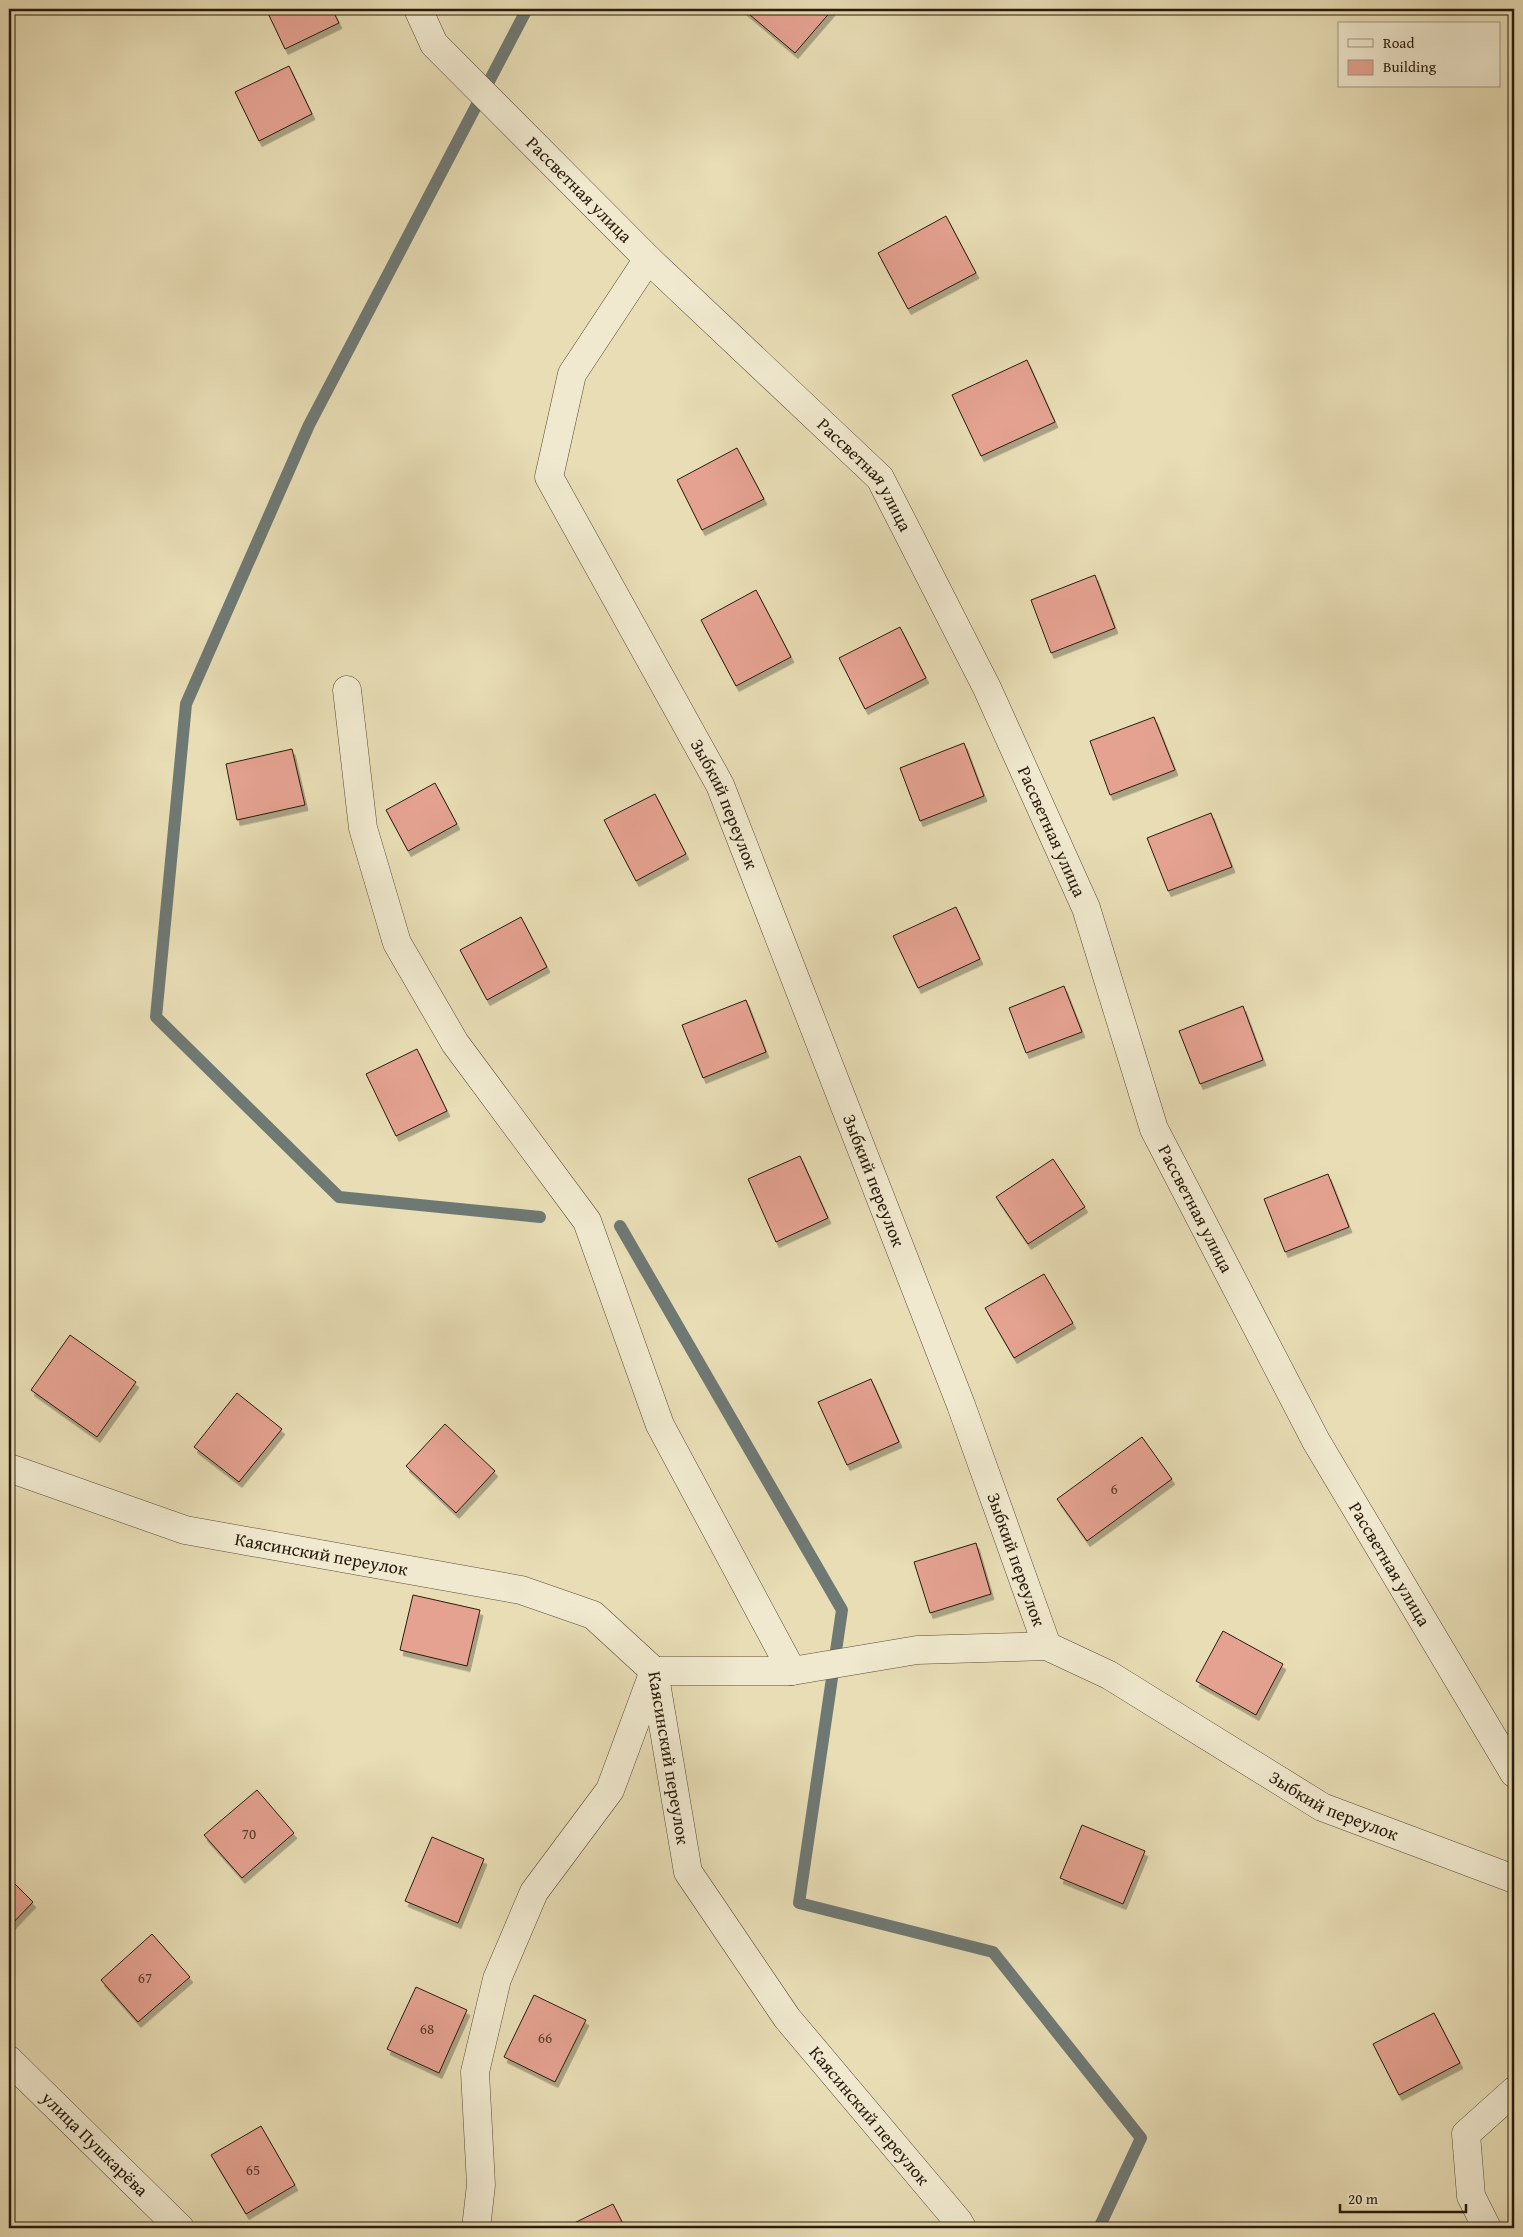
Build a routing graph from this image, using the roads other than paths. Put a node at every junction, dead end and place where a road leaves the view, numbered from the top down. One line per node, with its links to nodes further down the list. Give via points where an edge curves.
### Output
1 (418, 9): 2 (street, Рассветная улица, via 434,44)
2 (648, 259): 5 (street, Зыбкий переулок, via 572,374 549,477 720,785 961,1405); 8 (street, Рассветная улица, via 880,478 988,688 1086,908 1154,1130 1316,1441)
3 (347, 690): 6 (street, via 363,828 398,943 455,1043 587,1221 660,1425)
4 (9, 1468): 7 (street, Каясинский переулок, via 186,1530 520,1590 593,1615)
5 (1048, 1646): 6 (street, via 917,1650); 9 (street, Зыбкий переулок, via 1109,1675 1322,1807)
6 (799, 1670): 7 (street)
7 (654, 1671): 13 (street, via 610,1790 534,1892 497,1979 475,2072 481,2185); 14 (street, Каясинский переулок, via 688,1872 787,2018)
8 (1514, 1773)
9 (1514, 1879)
10 (9, 2060): 12 (street, улица Пушкарёва)
11 (1514, 2091): 15 (street, via 1466,2134 1471,2196)
12 (180, 2228)
13 (476, 2228)
14 (962, 2228)
15 (1487, 2228)

